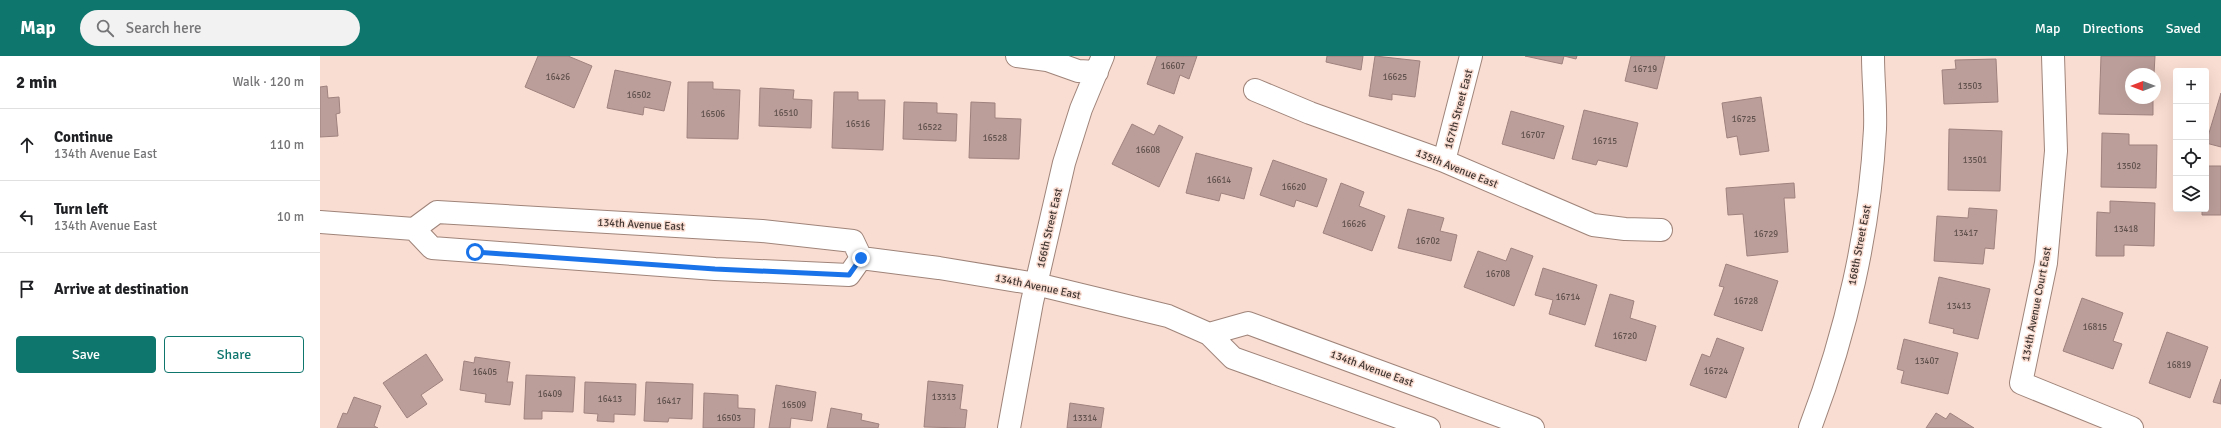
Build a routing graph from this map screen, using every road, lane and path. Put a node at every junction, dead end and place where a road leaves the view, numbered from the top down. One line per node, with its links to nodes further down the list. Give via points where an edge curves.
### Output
1 (1017, 56): 5 (street, via 1047,60 1078,71)
2 (1471, 56): 7 (street, 167th Street East)
3 (1873, 56): 17 (street, 168th Street East, via 1875,128 1862,241 1844,322)
4 (2053, 56): 18 (street, 134th Avenue Court East, via 2056,151 2046,263 2021,383)
5 (1100, 64): 12 (street, 166th Street East, via 1081,109 1064,163)
6 (1255, 90): 7 (street, 135th Avenue East, via 1310,113)
7 (1444, 161): 10 (street, 135th Avenue East, via 1593,225)
8 (320, 222): 9 (street)
9 (414, 229): 11 (street, 134th Avenue East, via 437,212 762,231); 11 (street, via 432,248 707,268 849,275)
10 (1661, 230)
11 (857, 250): 12 (street, 134th Avenue East, via 939,268)
12 (1036, 284): 13 (street, 134th Avenue East, via 1168,316); 14 (street, 166th Street East)
13 (1209, 334): 15 (street, 134th Avenue East, via 1233,358); 16 (street, 134th Avenue East, via 1248,323)
14 (1009, 428)
15 (1429, 428)
16 (1533, 428)
17 (1810, 428)
18 (2132, 428)

